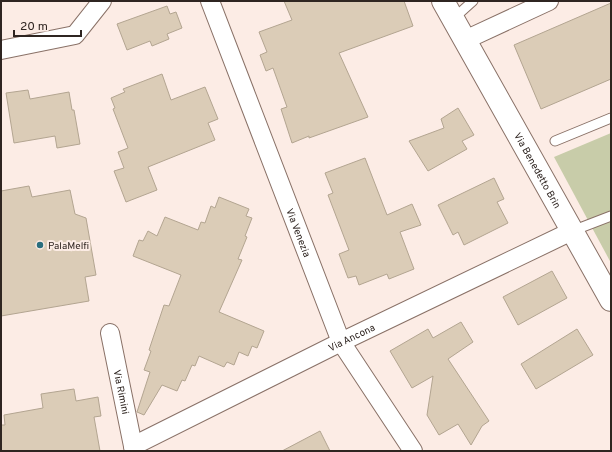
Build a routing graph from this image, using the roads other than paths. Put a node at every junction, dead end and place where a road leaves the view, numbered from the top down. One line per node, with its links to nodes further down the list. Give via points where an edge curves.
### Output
1 (102, 1): 7 (street, via 76,34)
2 (210, 1): 14 (street, Via Venezia)
3 (473, 1): 5 (lane)
4 (549, 1): 6 (street)
5 (448, 10): 6 (street, Via Benedetto Brin)
6 (465, 40): 11 (street, Via Benedetto Brin)
7 (1, 50)
8 (611, 118): 9 (lane)
9 (555, 141)
10 (611, 216): 11 (lane)
11 (572, 232): 12 (street, Via Benedetto Brin); 14 (street, Via Ancona)
12 (611, 300)
13 (110, 333): 15 (street, Via Rimini)
14 (341, 342): 15 (street, Via Ancona); 16 (street, Via Venezia)
15 (133, 449)
16 (413, 451)

